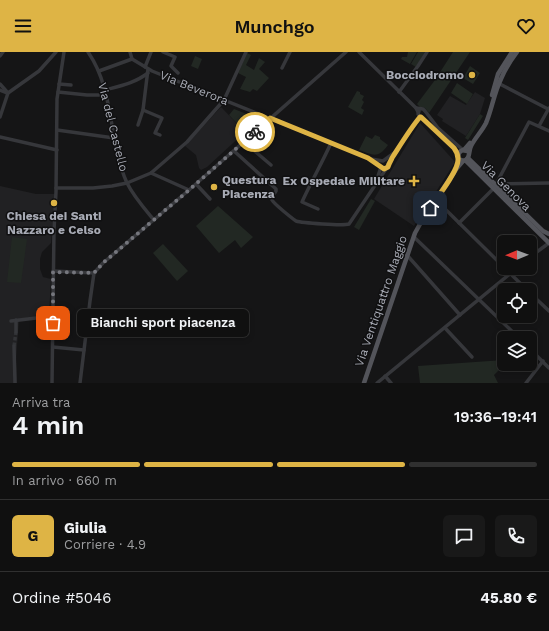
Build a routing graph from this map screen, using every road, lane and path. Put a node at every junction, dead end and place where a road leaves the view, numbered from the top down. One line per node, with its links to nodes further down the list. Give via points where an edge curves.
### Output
1 (3, 52): 16 (street)
2 (56, 52): 32 (street, via 39,71)
3 (64, 52): 26 (street)
4 (88, 52): 21 (street, Via del Castello)
5 (130, 52): 17 (street)
6 (151, 52): 20 (street)
7 (163, 52): 22 (street, via 174,57 171,66)
8 (246, 52): 34 (street)
9 (290, 52): 19 (street)
10 (346, 52): 40 (street)
11 (359, 52): 15 (street)
12 (427, 52): 31 (street)
13 (512, 52): 18 (main road)
14 (517, 52): 23 (main road)
15 (364, 54): 31 (street)
16 (0, 56)
17 (132, 59): 20 (street, Via Beverora); 21 (street)
18 (507, 59): 23 (main road); 24 (main road, via 498,74)
19 (282, 68)
20 (147, 70): 29 (street, via 142,78); 34 (street, Via Beverora); 36 (street)
21 (99, 71): 29 (street, Via del Castello)
22 (178, 73)
23 (503, 75): 24 (main road)
24 (497, 83): 35 (street); 50 (main road, via 485,120); 57 (main road, Via Ventiquattro Maggio, via 486,122)
25 (0, 84): 32 (street)
26 (59, 84): 27 (street); 30 (street)
27 (71, 85)
28 (0, 90): 32 (street)
29 (105, 90): 33 (street, Via del Castello)
30 (58, 92): 33 (street); 43 (street)
31 (399, 92): 38 (street)
32 (8, 93): 39 (street)
33 (106, 95): 47 (street, Via del Castello)
34 (224, 100): 40 (street, Via Beverora); 63 (street, via 187,142)
35 (549, 108): 42 (street)
36 (143, 110): 41 (street); 45 (street, via 162,118 155,133)
37 (425, 112): 38 (street, via 422,109); 38 (street, via 425,116); 51 (street)
38 (419, 113): 55 (street, via 416,122); 57 (street)
39 (0, 116)
40 (270, 118): 48 (street); 49 (street, Via Beverora)
41 (138, 125)
42 (539, 126): 44 (street); 64 (street, via 529,122)
43 (57, 130): 47 (street); 52 (street)
44 (549, 131)
45 (160, 135)
46 (0, 136): 52 (street)
47 (114, 138): 66 (street, Via del Castello)
48 (244, 142): 54 (street); 60 (street)
49 (330, 143): 56 (street, Via Beverora); 75 (street, via 302,202)
50 (470, 144): 51 (street); 53 (main road)
51 (457, 145): 53 (street)
52 (57, 150): 71 (street)
53 (463, 150): 57 (main road, Via Genova, via 467,152)
54 (234, 151): 65 (street, via 276,191 272,198 273,202 296,220 303,222 346,225 350,223); 68 (street)
55 (395, 152): 58 (street); 59 (street)
56 (368, 158): 58 (street); 61 (street)
57 (464, 158): 69 (main road, Via Genova); 74 (main road, Via Ventiquattro Maggio)
58 (384, 161): 59 (street); 61 (street)
59 (388, 164): 62 (street)
60 (271, 165)
61 (381, 166): 62 (street); 65 (street)
62 (386, 169): 65 (street)
63 (151, 172): 66 (street); 72 (street)
64 (501, 176): 69 (street); 70 (street)
65 (376, 182)
66 (127, 183): 71 (street, via 93,188); 76 (street, Via del Castello, via 134,196)
67 (549, 183): 70 (street)
68 (196, 184): 72 (street); 73 (street)
69 (496, 184): 70 (street); 77 (street); 78 (main road, Via Genova, via 543,232); 80 (main road, Via Genova)
70 (508, 184)
71 (56, 188): 84 (street)
72 (189, 190): 76 (street)
73 (210, 200)
74 (436, 200): 77 (street); 79 (main road, Via Ventiquattro Maggio, via 424,216)
75 (318, 209)
76 (154, 220): 85 (street)
77 (459, 223): 83 (street)
78 (548, 233)
79 (414, 237): 82 (main road, Via Ventiquattro Maggio); 89 (street)
80 (549, 243): 81 (street)
81 (537, 252)
82 (407, 255): 92 (street); 107 (main road, Via Ventiquattro Maggio)
83 (497, 261)
84 (53, 272): 85 (street); 93 (street)
85 (94, 273): 101 (street)
86 (509, 275): 89 (street)
87 (511, 275): 88 (street)
88 (520, 283)
89 (479, 299): 92 (street); 97 (street)
90 (537, 300): 91 (street)
91 (549, 311)
92 (460, 315): 96 (street)
93 (53, 316): 94 (street); 100 (street)
94 (16, 320): 95 (street); 98 (street)
95 (11, 321)
96 (445, 328): 103 (street); 106 (street)
97 (512, 331)
98 (16, 332)
99 (14, 346): 108 (street)
100 (53, 347): 101 (street); 109 (street)
101 (84, 350): 110 (street)
102 (537, 356): 104 (street)
103 (472, 357)
104 (543, 362): 105 (street); 113 (street)
105 (549, 368)
106 (385, 376): 111 (street); 112 (street)
107 (364, 382)
108 (15, 383)
109 (52, 383)
110 (80, 383)
111 (377, 383)
112 (391, 383)
113 (526, 383)

